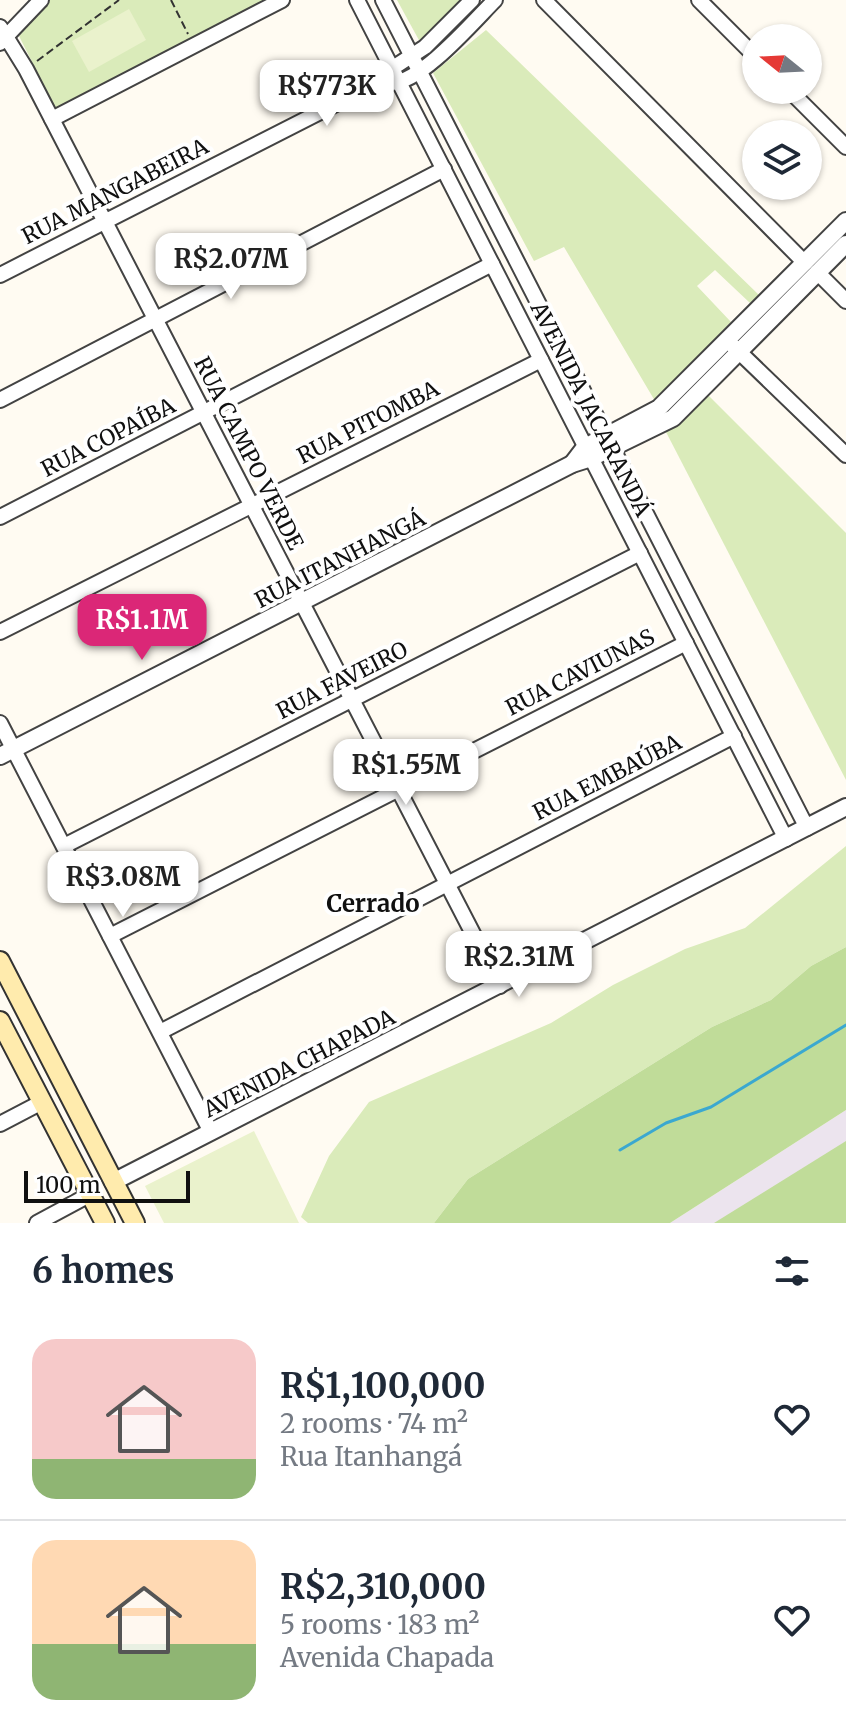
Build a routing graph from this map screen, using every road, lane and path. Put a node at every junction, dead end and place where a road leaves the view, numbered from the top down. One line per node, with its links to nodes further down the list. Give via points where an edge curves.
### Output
1 (41, 0): 11 (street)
2 (119, 0): 16 (path)
3 (171, 0): 13 (path)
4 (282, 0): 13 (street)
5 (357, 0): 17 (street, AVENIDA JACARANDÁ)
6 (383, 0): 15 (street)
7 (472, 0): 14 (street)
8 (495, 0): 14 (street)
9 (544, 0): 29 (street)
10 (699, 0): 12 (street)
11 (2, 35): 22 (street, RUA CAMPO VERDE)
12 (742, 43)
13 (194, 46): 22 (street)
14 (430, 52): 15 (street); 18 (street)
15 (412, 56): 17 (street); 18 (street)
16 (35, 62)
17 (393, 69): 19 (street); 20 (street, AVENIDA JACARANDÁ)
18 (420, 71): 20 (street); 37 (street)
19 (379, 82): 20 (street); 25 (street, RUA MANGABEIRA)
20 (400, 83): 24 (street, AVENIDA JACARANDÁ)
21 (803, 104): 23 (street)
22 (52, 119): 25 (street, RUA CAMPO VERDE)
23 (846, 147)
24 (444, 169): 28 (street, AVENIDA JACARANDÁ); 32 (street)
25 (104, 221): 30 (street, RUA MANGABEIRA); 32 (street, RUA CAMPO VERDE)
26 (846, 221): 29 (street, RUA ITANHANGÁ)
27 (846, 244): 29 (street, RUA ITANHANGÁ)
28 (492, 264): 34 (street, AVENIDA JACARANDÁ); 36 (street, RUA COPAÍBA)
29 (811, 267): 31 (street); 33 (street, RUA ITANHANGÁ)
30 (0, 274)
31 (846, 301)
32 (155, 319): 35 (street); 36 (street, RUA CAMPO VERDE)
33 (732, 345): 37 (street, RUA ITANHANGÁ, via 673,418); 39 (street)
34 (541, 360): 38 (street, AVENIDA JACARANDÁ); 40 (street, RUA PITOMBA)
35 (0, 400)
36 (203, 412): 40 (street, RUA CAMPO VERDE); 41 (street, RUA COPAÍBA)
37 (610, 442): 38 (street, RUA ITANHANGÁ); 49 (street)
38 (588, 452): 42 (street, AVENIDA JACARANDÁ); 43 (street, RUA ITANHANGÁ)
39 (846, 455)
40 (252, 505): 43 (street, RUA CAMPO VERDE); 44 (street, RUA PITOMBA)
41 (0, 517)
42 (640, 553): 45 (street, AVENIDA JACARANDÁ); 46 (street, RUA FAVEIRO)
43 (302, 603): 46 (street, RUA CAMPO VERDE); 51 (street, RUA ITANHANGÁ)
44 (0, 632)
45 (686, 643): 48 (street, AVENIDA JACARANDÁ); 52 (street, RUA CAVIUNAS)
46 (352, 699): 52 (street, RUA CAMPO VERDE); 56 (street, RUA FAVEIRO)
47 (0, 723): 51 (street)
48 (734, 736): 50 (street, AVENIDA JACARANDÁ); 57 (street, RUA EMBAÚBA)
49 (761, 738): 50 (street, via 753,750); 54 (street)
50 (742, 752): 55 (street, AVENIDA JACARANDÁ)
51 (7, 753): 56 (street)
52 (398, 789): 57 (street, RUA CAMPO VERDE); 58 (street, RUA CAVIUNAS)
53 (846, 807): 54 (street, AVENIDA CHAPADA)
54 (807, 828): 55 (street, AVENIDA CHAPADA)
55 (786, 839): 60 (street, AVENIDA CHAPADA)
56 (64, 846): 58 (street)
57 (447, 884): 60 (street, RUA CAMPO VERDE); 62 (street, RUA EMBAÚBA)
58 (110, 936): 62 (street)
59 (0, 961): 66 (main road)
60 (500, 986): 65 (street, AVENIDA CHAPADA)
61 (0, 1021): 63 (main road)
62 (160, 1032): 65 (street)
63 (42, 1102): 64 (street); 67 (main road)
64 (0, 1124)
65 (211, 1132): 66 (street, AVENIDA CHAPADA)
66 (113, 1182): 67 (main road, via 108,1201); 70 (main road)
67 (89, 1195): 68 (street); 69 (main road)
68 (37, 1223)
69 (105, 1223)
70 (135, 1223)

